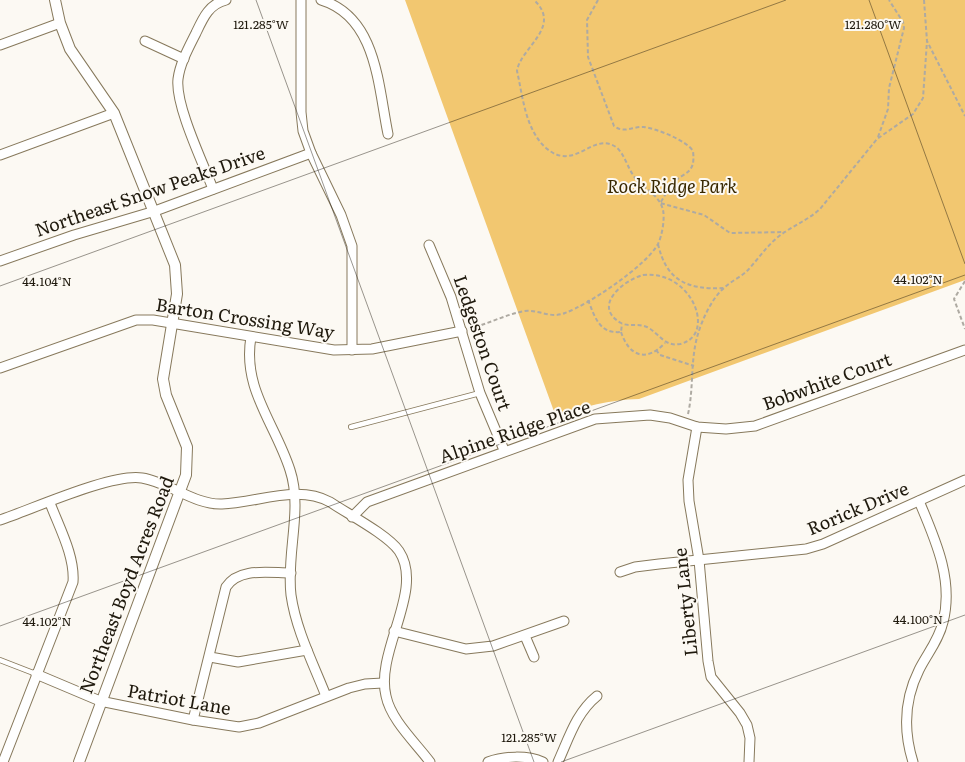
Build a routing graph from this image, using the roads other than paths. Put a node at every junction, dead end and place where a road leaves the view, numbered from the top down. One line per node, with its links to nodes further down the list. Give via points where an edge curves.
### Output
1 (55, 0): 5 (street, Northeast Boyd Acres Road)
2 (226, 0): 8 (street, via 211,8 204,17)
3 (301, 0): 11 (street, via 301,112 303,131)
4 (321, 0): 10 (street, via 344,11 365,36)
5 (60, 23): 7 (street); 9 (street, Northeast Boyd Acres Road, via 80,66)
6 (145, 41): 8 (street)
7 (0, 45)
8 (184, 59): 13 (street, via 178,82 179,94)
9 (114, 114): 12 (street); 14 (street, Northeast Boyd Acres Road)
10 (388, 134)
11 (311, 153): 13 (street, Northeast Snow Peaks Drive); 20 (street, via 352,246)
12 (0, 155)
13 (213, 189): 14 (street, Northeast Snow Peaks Drive)
14 (155, 211): 16 (street, Northeast Snow Peaks Drive); 17 (street, Northeast Boyd Acres Road, via 175,265 177,294)
15 (429, 245): 18 (street, Ledgeston Court, via 452,297)
16 (0, 261)
17 (173, 323): 19 (street, Barton Crossing Way); 22 (street, Barton Crossing Way, via 136,320); 28 (street, Northeast Boyd Acres Road, via 163,379 166,395 187,446 186,476)
18 (462, 331): 20 (street, Barton Crossing Way); 23 (street, Ledgeston Court)
19 (251, 337): 20 (street, Barton Crossing Way, via 315,348); 29 (street, via 248,362 253,387 286,459 294,481)
20 (352, 350)
21 (964, 353): 25 (street, Bobwhite Court, via 755,426)
22 (0, 368)
23 (480, 393): 24 (lane); 26 (street, Ledgeston Court)
24 (350, 427)
25 (697, 427): 26 (street, Alpine Ridge Place, via 650,415 595,419); 34 (street, Liberty Lane, via 688,480)
26 (504, 450): 32 (street, Alpine Ridge Place, via 367,502)
27 (965, 480): 30 (street, Rorick Drive)
28 (180, 492): 29 (street, via 216,504); 31 (street, via 142,478 127,477); 48 (street, Northeast Boyd Acres Road)
29 (294, 494): 32 (street, via 320,497); 36 (street)
30 (920, 501): 34 (street, Rorick Drive, via 806,549); 57 (street, via 939,553 946,597 943,623 909,695 905,714)
31 (50, 503): 33 (street); 44 (street, via 74,571 68,596)
32 (352, 517): 38 (street, via 391,542 404,559 407,581)
33 (0, 520)
34 (700, 560): 35 (street, Rorick Drive, via 635,567); 56 (street, Liberty Lane, via 711,677 747,725)
35 (620, 572)
36 (291, 573): 40 (street, via 295,612); 41 (street, via 240,574 231,580 226,587)
37 (564, 621): 39 (street)
38 (394, 631): 39 (street, via 466,649 492,646); 45 (street)
39 (525, 636): 42 (street)
40 (308, 650): 41 (street, via 238,662); 46 (street)
41 (210, 657): 49 (street)
42 (534, 657)
43 (0, 660): 44 (lane, Patriot Lane)
44 (36, 674): 48 (street, Patriot Lane); 50 (street)
45 (384, 683): 46 (street, Patriot Lane, via 365,684); 52 (street, via 392,712)
46 (326, 696): 49 (street, Patriot Lane, via 259,724 240,727)
47 (597, 696): 55 (street, via 578,716)
48 (100, 701): 49 (street, Patriot Lane); 51 (street, Northeast Boyd Acres Road)
49 (194, 720)
50 (3, 762)
51 (79, 762)
52 (430, 762)
53 (488, 762): 54 (street, via 498,758 518,758)
54 (543, 762)
55 (558, 762)
56 (749, 762)
57 (913, 762)

